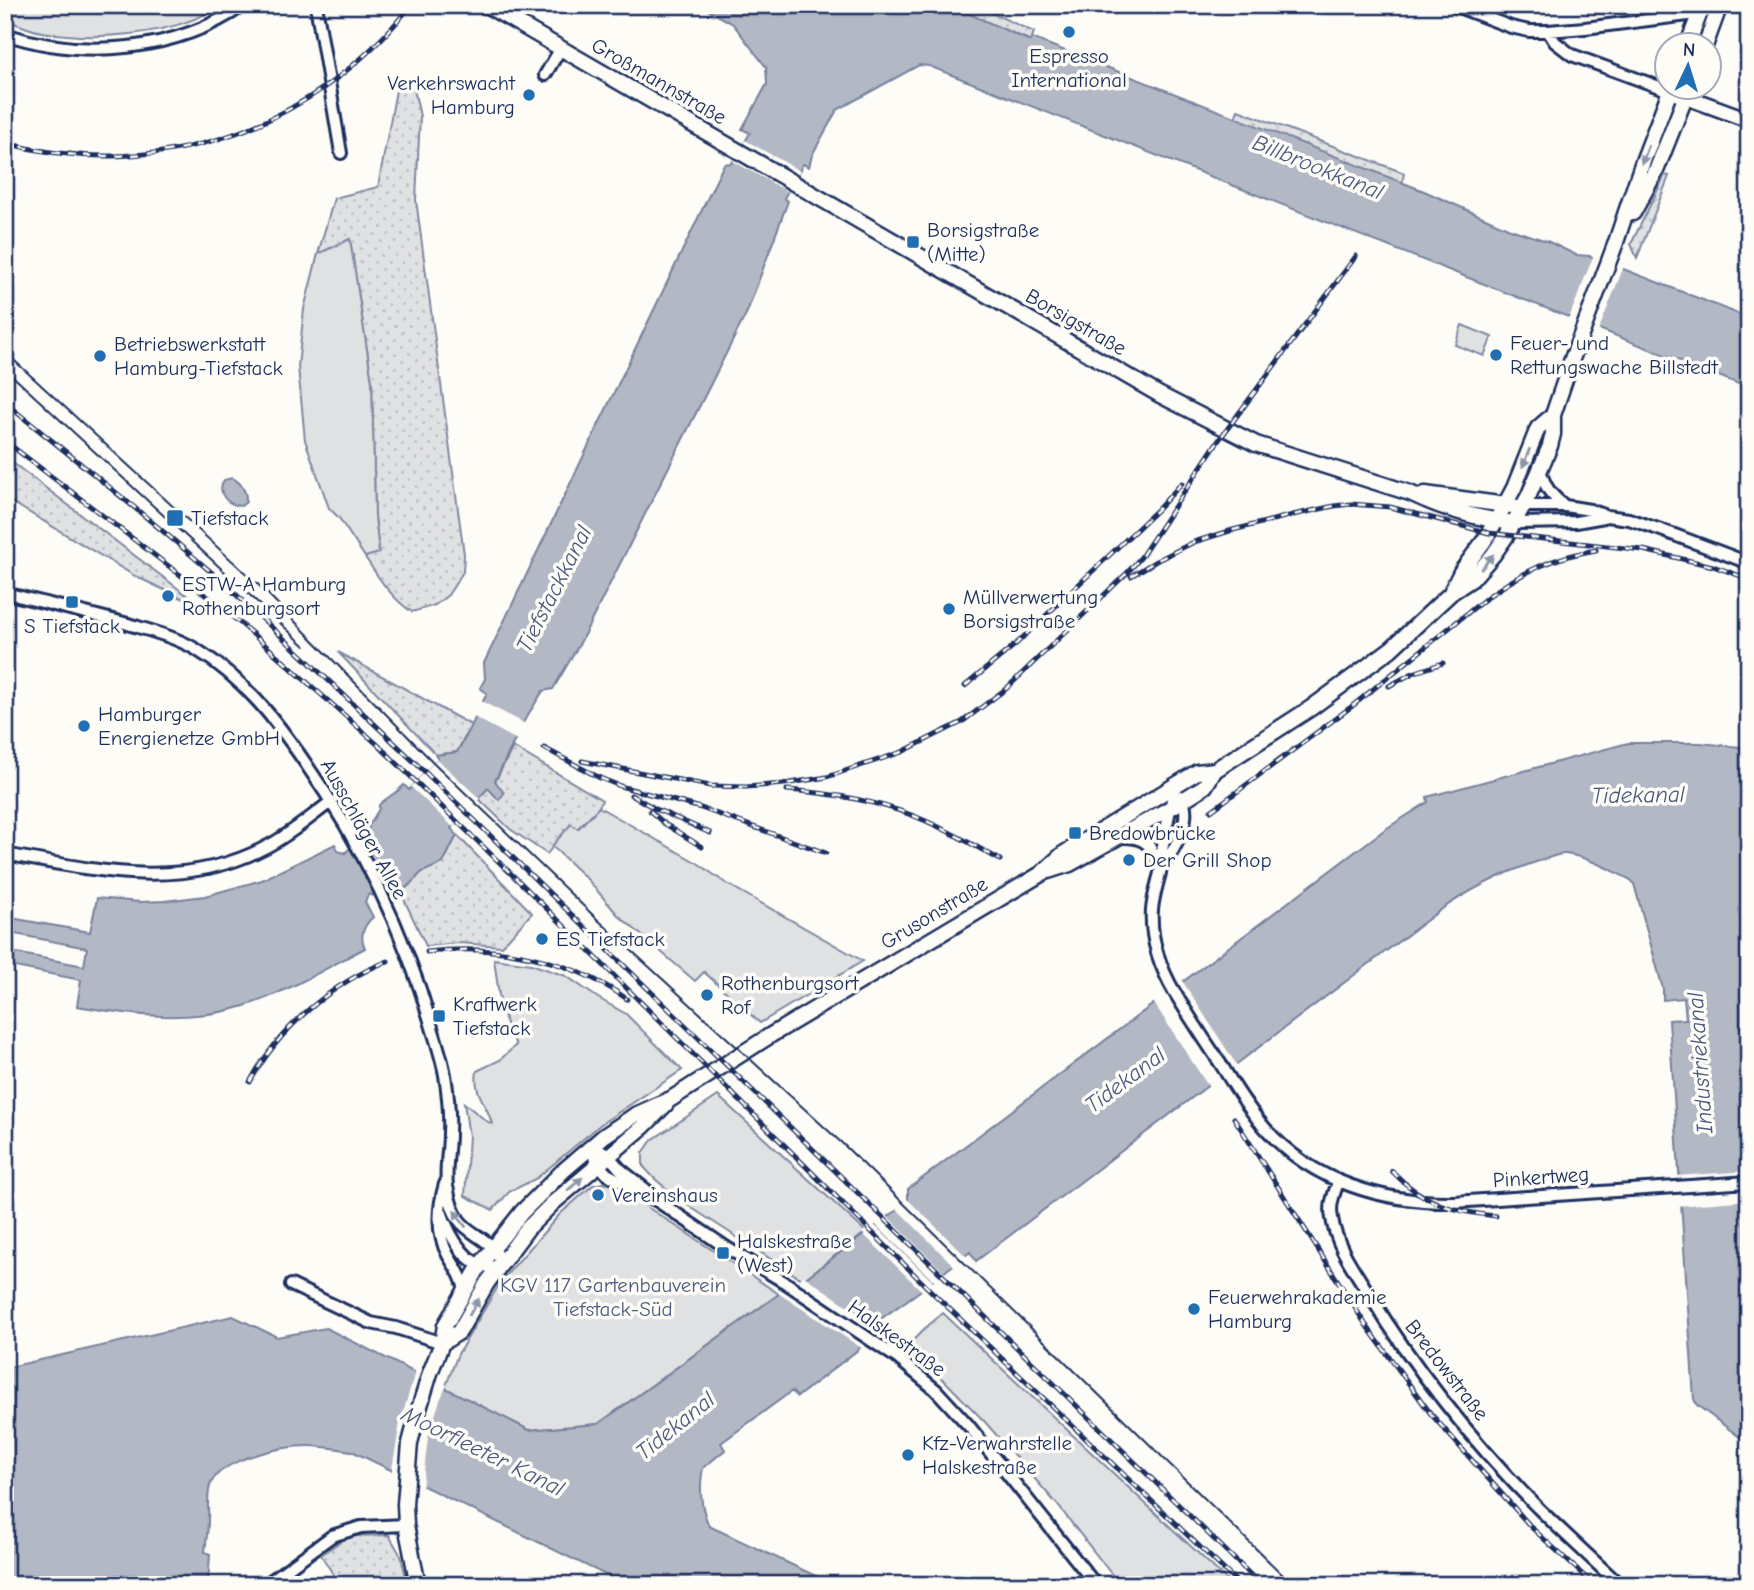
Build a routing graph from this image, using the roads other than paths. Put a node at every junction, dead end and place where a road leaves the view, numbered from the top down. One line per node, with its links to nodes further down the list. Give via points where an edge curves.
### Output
1 (244, 5): 10 (street, via 192,32 133,46 59,47)
2 (316, 5): 19 (street)
3 (486, 5): 11 (main road, Großmannstraße)
4 (1453, 5): 7 (street, via 1511,27)
5 (1719, 8): 6 (street); 9 (main road)
6 (1702, 9): 7 (street); 8 (main road)
7 (1548, 31): 13 (street, via 1555,43 1572,55)
8 (1693, 32)
9 (1710, 32)
10 (5, 34)
11 (561, 48): 12 (street); 18 (main road, Großmannstraße)
12 (545, 75)
13 (1652, 82)
14 (1666, 102): 20 (main road, one-way to 20)
15 (1683, 102): 20 (main road, via 1656,171)
16 (1709, 102): 17 (main road)
17 (1749, 120)
18 (739, 151): 23 (main road, Borsigstraße, via 1245,440)
19 (341, 153)
20 (1615, 245): 21 (main road)
21 (1553, 415): 22 (main road, Grusonstraße, via 1552,434); 24 (main road, Grusonstraße, one-way to 24, via 1538,428)
22 (1540, 468): 25 (main road, Grusonstraße); 26 (street, via 1549,492)
23 (1410, 493): 24 (main road, Borsigstraße); 27 (main road, Borsigstraße)
24 (1505, 505): 25 (main road, Borsigstraße); 29 (main road, Grusonstraße)
25 (1523, 506): 26 (street); 30 (main road, Grusonstraße)
26 (1565, 506): 28 (street)
27 (1458, 512): 29 (main road, Borsigstraße); 31 (main road, via 1474,527)
28 (1607, 516): 30 (street, via 1576,522); 32 (street, via 1629,519)
29 (1496, 521): 30 (main road, Borsigstraße); 31 (main road, Grusonstraße)
30 (1515, 523): 33 (main road, Grusonstraße, one-way to 30, via 1472,579)
31 (1480, 547): 33 (main road, Grusonstraße)
32 (1749, 563)
33 (1452, 592): 35 (main road, Grusonstraße, via 1361,672)
34 (5, 593): 37 (street, Ausschläger Allee, via 144,629 197,650 263,707)
35 (1215, 770): 36 (main road, Grusonstraße, via 1197,772); 38 (main road, Grusonstraße, via 1205,786)
36 (1174, 786): 38 (street); 42 (main road, Grusonstraße, via 1063,854)
37 (332, 801): 40 (street, via 266,848 196,870 114,873); 46 (street, Ausschläger Allee, via 380,891 424,1000 449,1103)
38 (1177, 804): 39 (main road, Grusonstraße); 41 (street, via 1162,847)
39 (1120, 837): 41 (street, via 1147,843); 42 (main road, Grusonstraße)
40 (5, 854)
41 (1161, 870): 47 (street, via 1152,913 1156,947 1167,979 1264,1127 1286,1149)
42 (1041, 874): 43 (main road, Grusonstraße)
43 (671, 1099): 44 (main road, Grusonstraße, via 635,1115); 45 (main road, Grusonstraße)
44 (592, 1146): 45 (street); 50 (main road, Grusonstraße, via 537,1195)
45 (603, 1160): 52 (main road, Grusonstraße, one-way to 45, via 553,1203); 59 (street, Halskestraße, via 607,1174 786,1283 915,1371 955,1409)
46 (446, 1178): 49 (street, Ausschläger Allee); 50 (street, Ausschläger Allee, one-way to 46, via 460,1222)
47 (1338, 1182): 48 (street, Pinkertweg, via 1434,1203); 60 (street, Bredowstraße, via 1331,1209 1337,1237 1390,1328 1511,1479)
48 (1749, 1182)
49 (440, 1209): 51 (street, via 456,1242); 54 (street, Ausschläger Allee, via 442,1243)
50 (493, 1247): 51 (main road, Grusonstraße); 52 (street)
51 (480, 1265): 52 (street); 54 (main road, Grusonstraße)
52 (500, 1265): 55 (main road, Grusonstraße, one-way to 52, via 459,1332)
53 (290, 1284): 55 (street, via 372,1323)
54 (465, 1291): 55 (main road, Grusonstraße, via 445,1326)
55 (442, 1343): 56 (main road, Grusonstraße, via 413,1428)
56 (406, 1525): 57 (street, via 361,1527 339,1534); 58 (main road, Grusonstraße)
57 (265, 1585)
58 (418, 1585)
59 (1096, 1585)
60 (1620, 1585)

